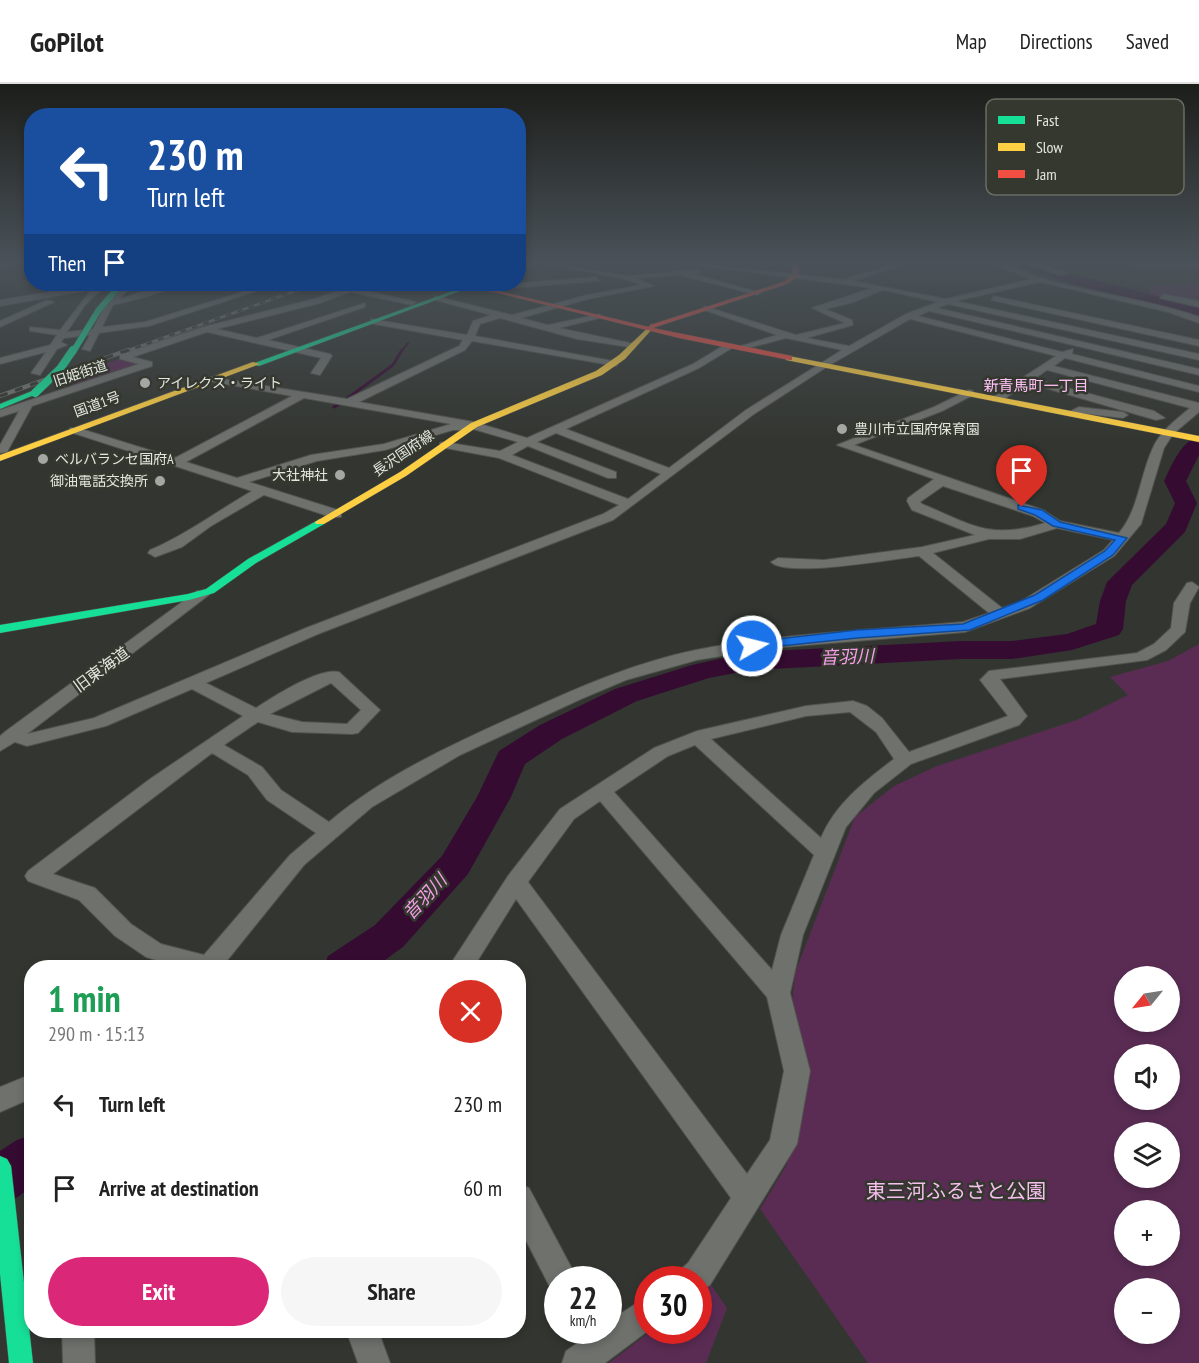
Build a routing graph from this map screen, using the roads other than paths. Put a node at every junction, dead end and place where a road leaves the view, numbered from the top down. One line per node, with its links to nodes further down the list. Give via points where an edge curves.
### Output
1 (68, 321): 35 (street)
2 (79, 321): 60 (main road, bridge, via 54,370 29,390)
3 (89, 321): 64 (main road, bridge, via 60,376 35,393)
4 (101, 321): 32 (street)
5 (157, 321): 32 (street)
6 (233, 321): 29 (street)
7 (269, 321): 25 (street)
8 (316, 321): 25 (street)
9 (363, 321): 42 (main road, 国道1号)
10 (374, 321): 36 (street); 42 (main road, 国道1号)
11 (483, 321): 36 (street, via 476,323)
12 (521, 321): 26 (street)
13 (577, 321): 26 (street)
14 (615, 321): 30 (main road)
15 (661, 321): 30 (main road, 長沢国府線)
16 (745, 321): 34 (street)
17 (846, 321): 34 (street, via 849,325)
18 (901, 321): 44 (street)
19 (928, 321): 45 (street)
20 (981, 321): 39 (street)
21 (1037, 321): 33 (street)
22 (1095, 321): 24 (street)
23 (1115, 321): 24 (street)
24 (1110, 324): 33 (street); 38 (street)
25 (297, 327): 37 (street)
26 (547, 328): 40 (street)
27 (1188, 328): 31 (street)
28 (33, 329): 35 (street)
29 (206, 329): 37 (street); 62 (street, 旧姫街道, via 123,357 149,364)
30 (647, 329): 40 (main road, 長沢国府線); 41 (main road)
31 (1199, 330)
32 (94, 333): 35 (street); 35 (street, via 89,346)
33 (1095, 334): 39 (street); 46 (street)
34 (790, 336): 43 (street); 44 (street)
35 (59, 338): 47 (street); 52 (street)
36 (470, 339): 48 (street); 61 (street, via 462,348)
37 (258, 341): 42 (street)
38 (1199, 343)
39 (1080, 344): 45 (street); 51 (street)
40 (632, 346): 48 (main road, 長沢国府線)
41 (729, 346): 43 (main road); 70 (street, via 696,366)
42 (292, 348): 53 (street, via 327,356); 54 (main road, 国道1号); 76 (main road, 国道1号)
43 (744, 348): 49 (main road)
44 (853, 350): 49 (street)
45 (1064, 355): 50 (street); 56 (street)
46 (1199, 357)
47 (0, 361)
48 (613, 364): 69 (main road, 長沢国府線)
49 (825, 364): 57 (main road); 80 (street, via 728,427)
50 (1046, 368): 55 (street); 63 (street)
51 (1199, 372)
52 (36, 373)
53 (316, 373)
54 (214, 379): 58 (street); 71 (main road, 国道1号)
55 (1028, 380): 59 (street); 67 (street)
56 (1199, 389)
57 (969, 393): 59 (main road); 82 (street, via 843,445 939,477)
58 (302, 395): 61 (street); 78 (street)
59 (997, 399): 65 (main road)
60 (0, 403)
61 (348, 403): 69 (street)
62 (28, 404): 66 (street); 76 (street)
63 (1198, 407): 68 (street)
64 (0, 408)
65 (1072, 413): 67 (street, via 1079,410); 72 (main road)
66 (0, 414)
67 (1160, 418): 68 (street)
68 (1182, 422): 72 (street)
69 (474, 425): 74 (street); 75 (main road, 長沢国府線); 83 (street, via 453,427 385,447 315,458)
70 (555, 429): 74 (street); 79 (street)
71 (75, 430): 76 (main road, 国道1号); 78 (street)
72 (1169, 432): 73 (main road); 90 (street, via 1158,448 1134,524)
73 (1199, 439)
74 (528, 442): 77 (street); 81 (street)
75 (444, 445): 77 (street); 87 (main road, 長沢国府線)
76 (1, 453)
77 (502, 455): 84 (street)
78 (177, 462): 83 (street)
79 (640, 463): 80 (street); 81 (street)
80 (671, 473): 86 (street)
81 (612, 475): 84 (street)
82 (941, 481): 88 (street, via 1038,513); 89 (street, via 913,501 917,507)
83 (237, 482): 85 (street)
84 (589, 487): 86 (street)
85 (264, 490): 87 (street); 92 (street, via 206,522 177,544)
86 (629, 504): 98 (street, via 608,517 312,631)
87 (336, 514): 95 (main road, 長沢国府線)
88 (1056, 524): 89 (street, via 1020,535); 90 (street)
89 (986, 535): 91 (street)
90 (1122, 538): 96 (street, via 1109,553 1053,589)
91 (922, 551): 93 (street, via 824,564); 96 (street)
92 (155, 553)
93 (778, 562)
94 (1192, 586): 103 (street, via 1182,603 1179,629 1160,647 1141,657 995,675 989,680 1018,716 1013,721)
95 (202, 594): 97 (main road, 長沢国府線); 101 (street, 旧東海道)
96 (1001, 615): 105 (street, via 965,627 771,643 696,655 620,676 453,751 365,802)
97 (0, 629)
98 (193, 683): 99 (street); 101 (street, via 100,722 27,740)
99 (258, 714): 99 (street, via 274,722 352,729 371,710 333,675); 102 (street)
100 (696, 737): 103 (street, via 796,713 853,706 867,712 898,747); 104 (street, via 661,752); 106 (street)
101 (6, 740)
102 (211, 745): 105 (street, via 255,771 274,795); 108 (street, via 36,876 87,894 123,930 154,951)
103 (904, 760): 106 (street, via 867,789 837,824)
104 (602, 791): 107 (street, via 567,814); 111 (street)
105 (329, 832): 109 (street, via 297,860)
106 (826, 854): 111 (street, via 792,935)
107 (516, 882): 110 (street); 115 (street)
108 (184, 960)
109 (214, 960)
110 (465, 960)
111 (778, 993): 115 (street, via 797,1071 783,1144)
112 (24, 1089): 113 (street)
113 (0, 1100)
114 (0, 1166): 123 (main road)
115 (748, 1198): 118 (street)
116 (526, 1211): 117 (street)
117 (555, 1266)
118 (704, 1266)
119 (634, 1320): 122 (street)
120 (78, 1338): 124 (street)
121 (365, 1338): 125 (street)
122 (589, 1347)
123 (21, 1363)
124 (80, 1363)
125 (374, 1363)

